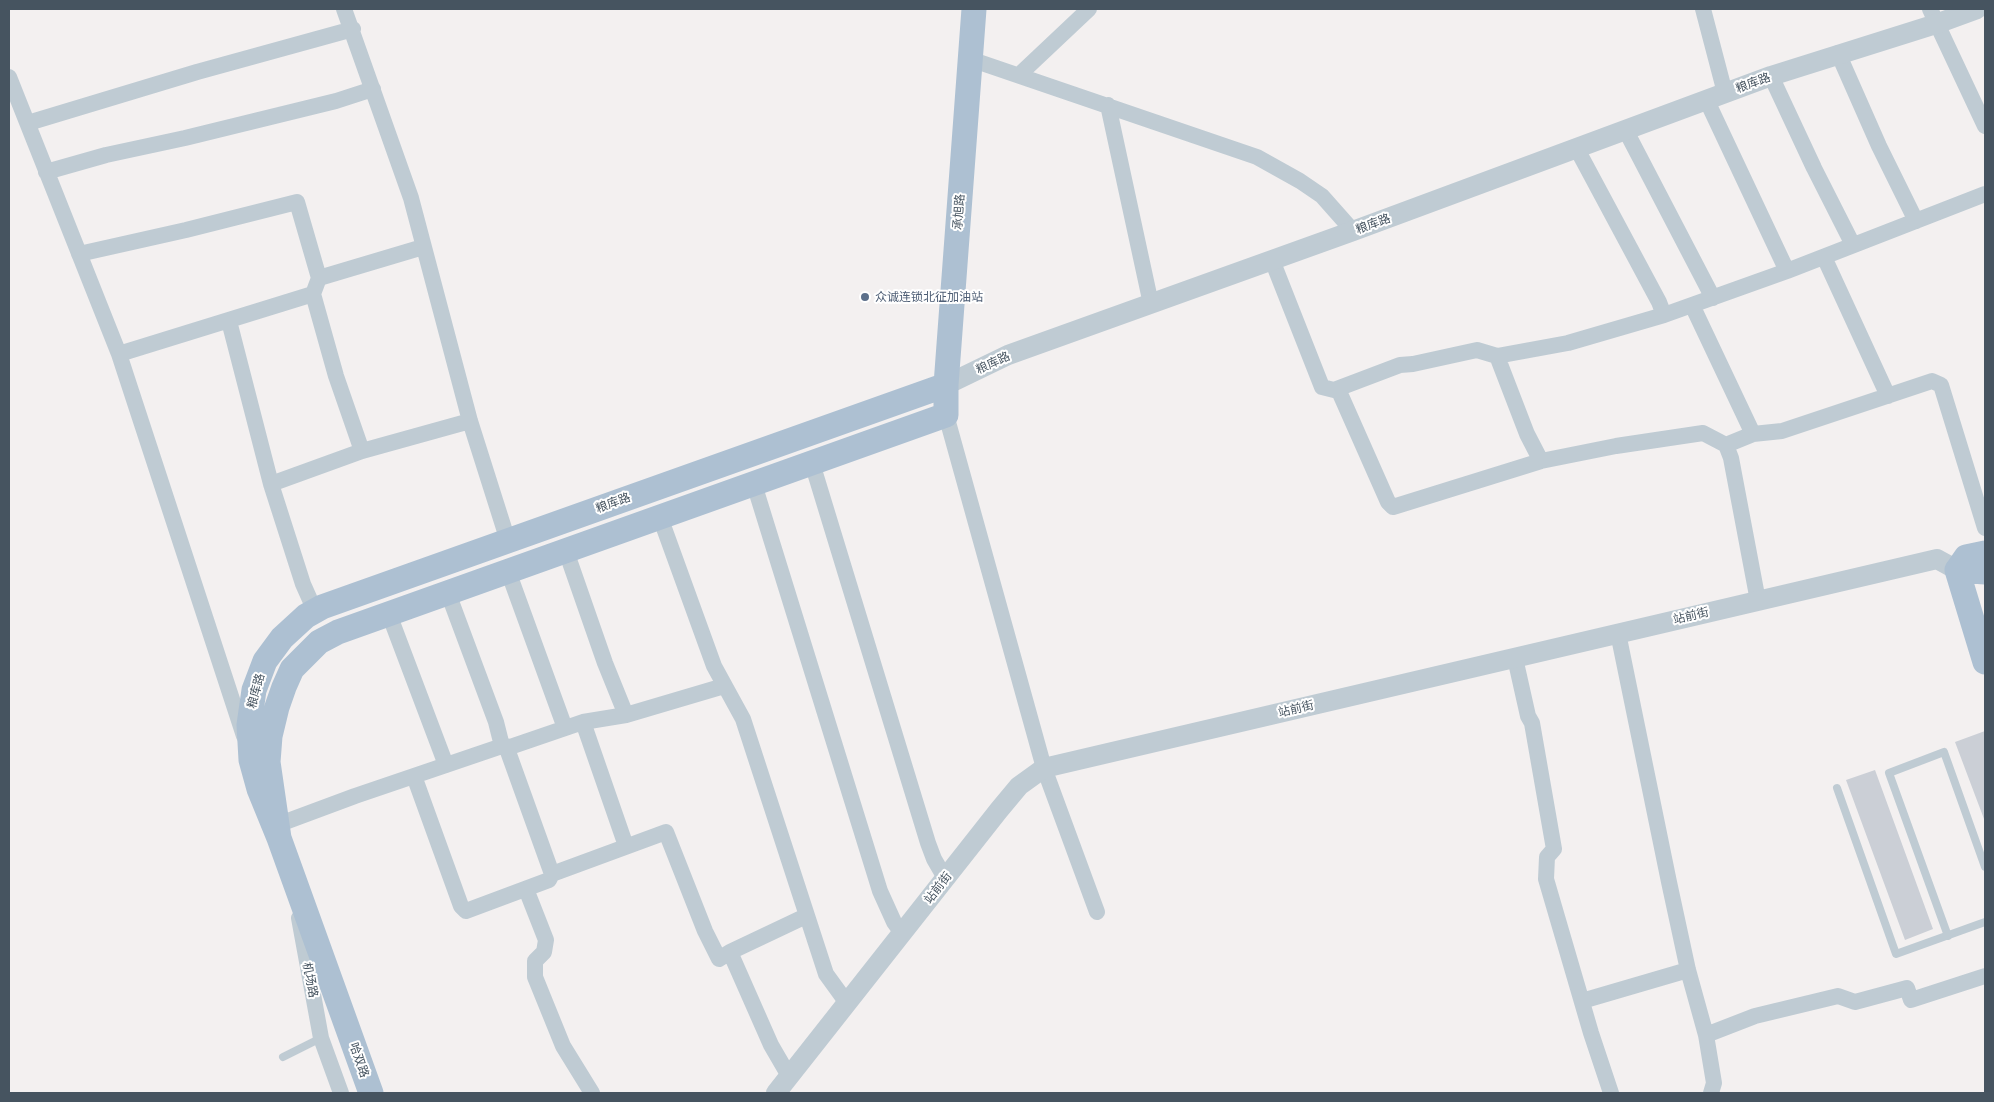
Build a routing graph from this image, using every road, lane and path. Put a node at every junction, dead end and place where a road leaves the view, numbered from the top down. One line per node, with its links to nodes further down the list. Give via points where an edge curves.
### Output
1 (344, 9): 7 (street)
2 (974, 9): 9 (main road, 承旭路)
3 (1089, 9): 10 (street)
4 (1703, 9): 14 (street)
5 (1977, 9): 6 (street, 粮库路)
6 (1933, 16): 8 (street, 粮库路); 18 (street)
7 (353, 29): 13 (street); 17 (street)
8 (1838, 53): 11 (street, 粮库路); 23 (street)
9 (970, 59): 10 (street); 40 (main road, 承旭路)
10 (1019, 75): 16 (street)
11 (1771, 76): 14 (street, 粮库路); 25 (street)
12 (9, 77): 17 (street)
13 (373, 89): 21 (street, via 336,101); 26 (street, via 411,198)
14 (1725, 93): 15 (street, 粮库路)
15 (1706, 101): 19 (street, 粮库路); 30 (street)
16 (1108, 105): 24 (street, via 1257,157 1322,196); 34 (street)
17 (28, 123): 21 (street)
18 (1985, 126)
19 (1626, 131): 20 (street, 粮库路); 33 (street)
20 (1577, 149): 24 (street, 粮库路); 36 (street)
21 (46, 172): 27 (street)
22 (1985, 194): 23 (street)
23 (1916, 221): 25 (street)
24 (1353, 231): 29 (street, 粮库路)
25 (1853, 246): 28 (street)
26 (423, 247): 31 (street); 44 (street)
27 (79, 254): 31 (street, via 297,202); 38 (street)
28 (1824, 257): 30 (street); 42 (street)
29 (1272, 260): 34 (street, 粮库路); 41 (street, via 1322,387)
30 (1787, 271): 33 (street)
31 (320, 278): 32 (street)
32 (313, 294): 37 (street); 47 (street)
33 (1713, 298): 35 (street)
34 (1151, 304): 40 (street, 粮库路, via 1008,354)
35 (1692, 305): 36 (street); 45 (street)
36 (1664, 315): 39 (street, via 1568,342)
37 (229, 321): 38 (street); 50 (street)
38 (119, 354): 72 (street)
39 (1497, 356): 41 (street, via 1477,350 1400,365); 48 (street)
40 (946, 385): 43 (main road, 承旭路); 54 (main road, 粮库路)
41 (1338, 388): 48 (street, via 1393,507)
42 (1888, 396): 45 (street, via 1782,431); 53 (street, via 1932,381 1941,385)
43 (946, 415): 49 (main road, 粮库路); 74 (street)
44 (470, 421): 47 (street); 54 (street)
45 (1753, 434): 46 (street)
46 (1726, 445): 48 (street, via 1703,433 1616,446); 61 (street)
47 (362, 451): 50 (street)
48 (1541, 462)
49 (812, 463): 51 (main road, 粮库路); 82 (street, via 928,843)
50 (271, 484): 62 (street)
51 (754, 484): 52 (main road, 粮库路); 87 (street, via 880,891)
52 (660, 517): 55 (main road, 粮库路); 67 (street, via 702,635)
53 (1985, 528)
54 (508, 541): 62 (main road, 粮库路)
55 (566, 551): 58 (main road, 粮库路); 68 (street)
56 (1985, 553): 57 (main road, via 1966,558)
57 (1957, 570): 59 (main road); 61 (street, 站前街, via 1937,559); 66 (main road)
58 (508, 571): 60 (main road, 粮库路); 70 (street)
59 (1985, 572)
60 (448, 593): 63 (main road, 粮库路); 71 (street)
61 (1758, 600): 64 (street, 站前街)
62 (315, 611): 72 (main road, 粮库路, via 282,638 265,661 254,690 249,724)
63 (389, 614): 73 (street); 77 (main road, 粮库路, via 320,642 292,669 270,736 268,762)
64 (1618, 633): 65 (street, 站前街); 90 (street)
65 (1515, 658): 74 (street, 站前街); 92 (street, via 1532,723 1554,849 1546,857 1546,879)
66 (1985, 662)
67 (724, 686): 68 (street); 85 (street, via 749,735)
68 (626, 715): 69 (street)
69 (583, 722): 70 (street); 78 (street)
70 (566, 728): 71 (street, via 510,747)
71 (504, 746): 73 (street); 81 (street)
72 (251, 760): 77 (main road, 粮库路, via 259,789)
73 (446, 765): 75 (street)
74 (1044, 768): 82 (street, 站前街, via 1019,786); 84 (street)
75 (414, 776): 77 (street); 83 (street, via 461,906 466,910)
76 (1837, 788): 88 (lane, via 1896,954)
77 (278, 832): 79 (main road, 哈双路)
78 (626, 846): 81 (street); 89 (street, via 666,832 719,959)
79 (288, 864): 94 (main road, 哈双路); 96 (street, 机场路)
80 (1985, 867): 88 (lane, via 1944,752 1890,773)
81 (552, 874): 83 (street, via 549,880)
82 (945, 878): 87 (street, 站前街)
83 (526, 889): 101 (street, via 546,940 544,952 535,961 535,977 564,1046)
84 (1097, 912)
85 (806, 916): 89 (street); 93 (street, via 826,974)
86 (1985, 922): 88 (lane)
87 (902, 933): 93 (street, 站前街)
88 (1948, 936)
89 (730, 952): 98 (street, via 771,1045)
90 (1688, 970): 92 (street); 95 (street)
91 (1985, 976): 95 (street, via 1911,1000 1907,988 1855,1002 1838,996 1755,1016)
92 (1582, 1001): 103 (street)
93 (847, 1003): 98 (street, 站前街)
94 (347, 1027): 96 (street); 100 (main road, 哈双路)
95 (1706, 1034): 104 (street, via 1714,1083)
96 (321, 1038): 97 (lane); 99 (street, 机场路)
97 (284, 1057)
98 (789, 1076): 102 (street, 站前街)
99 (341, 1093)
100 (371, 1093)
101 (592, 1093)
102 (776, 1093)
103 (1611, 1093)
104 (1711, 1093)

